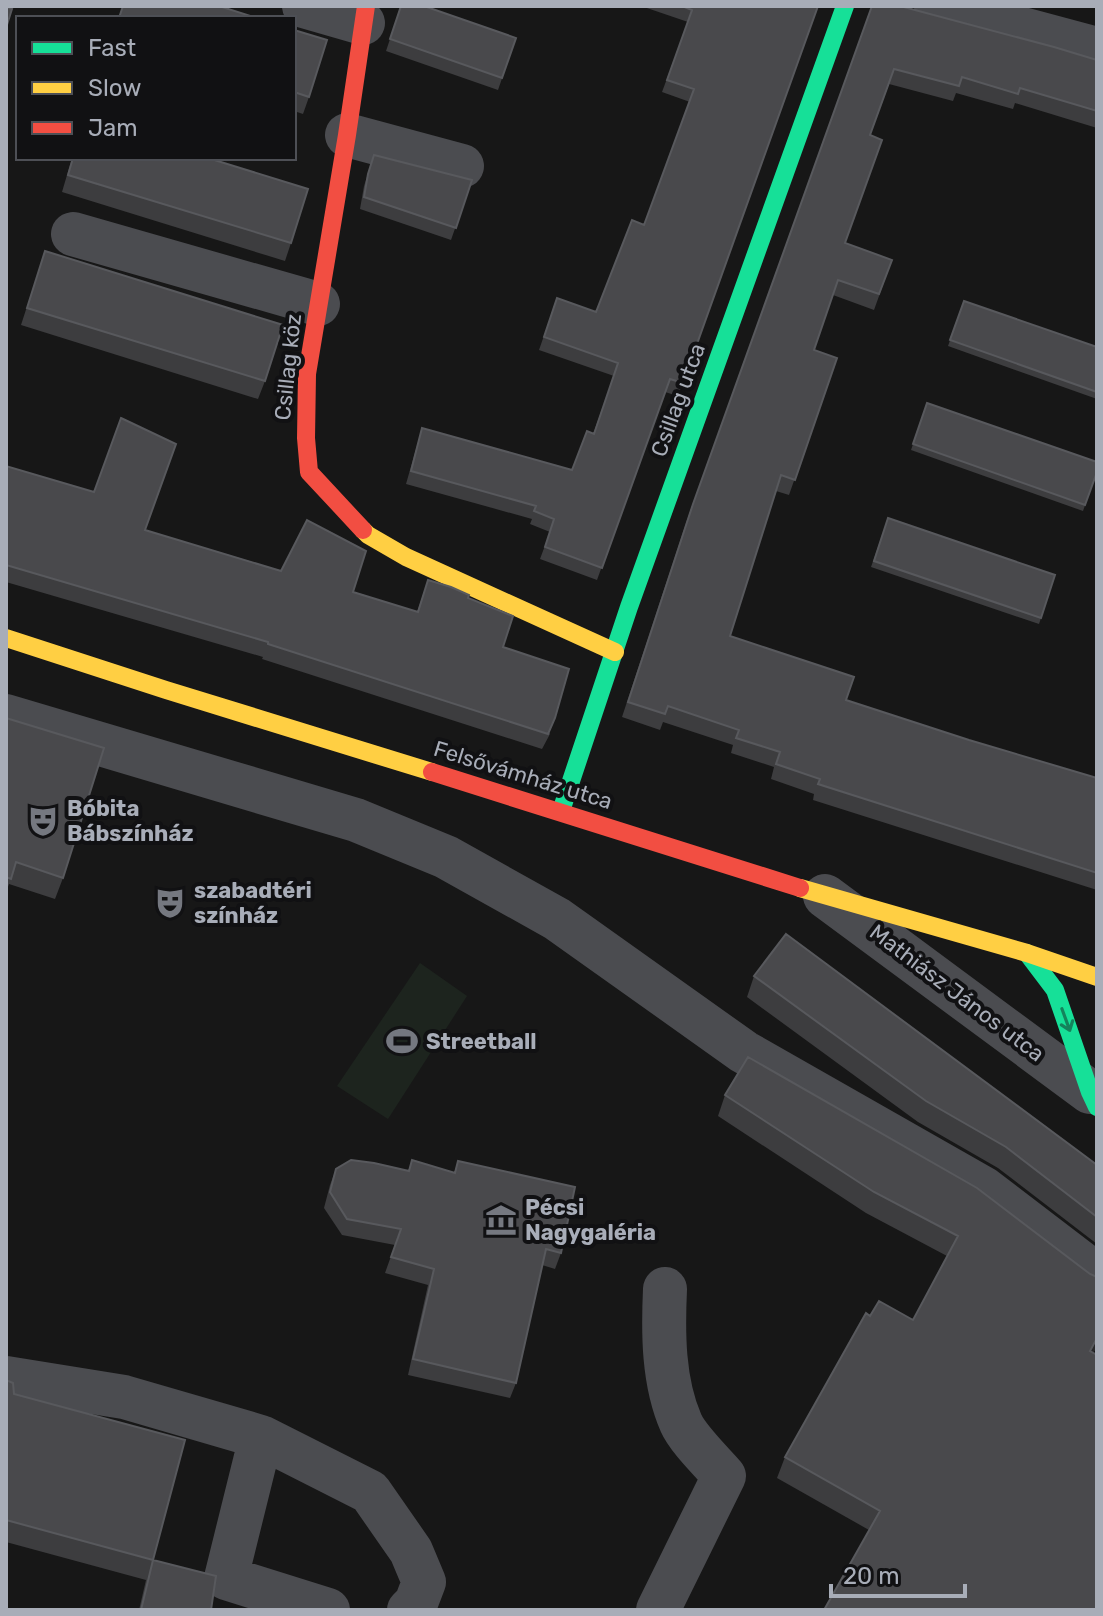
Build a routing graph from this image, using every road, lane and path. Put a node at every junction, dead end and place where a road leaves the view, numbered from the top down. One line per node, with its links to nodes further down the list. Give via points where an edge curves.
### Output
1 (304, 6): 4 (street)
2 (845, 6): 11 (street, Csillag utca)
3 (936, 6): 5 (street)
4 (365, 14): 6 (street, Csillag köz)
5 (1097, 49)
6 (347, 135): 7 (street); 9 (street, Csillag köz)
7 (462, 166)
8 (73, 234): 9 (street)
9 (318, 304): 11 (street, Csillag köz, via 307,374 309,472 368,535)
10 (6, 638): 13 (street, Felsővámház utca)
11 (615, 652): 13 (street, Csillag utca)
12 (6, 716): 18 (street, via 356,820 446,857 557,919 744,1052 983,1188)
13 (561, 811): 14 (street, Felsővámház utca)
14 (824, 894): 15 (street, Felsővámház utca); 17 (street, Mathiász János utca)
15 (1027, 953): 16 (street, Felsővámház utca); 17 (street, Mathiász János utca, one-way to 17, via 1055,990)
16 (1097, 977)
17 (1093, 1100)
18 (1097, 1275)
19 (665, 1289): 25 (street, via 669,1387 682,1426 724,1476)
20 (6, 1378): 21 (street, via 124,1397)
21 (261, 1437): 22 (street); 23 (street, via 370,1492 411,1551 424,1582)
22 (223, 1594): 24 (street)
23 (416, 1608)
24 (328, 1610)
25 (658, 1610)

